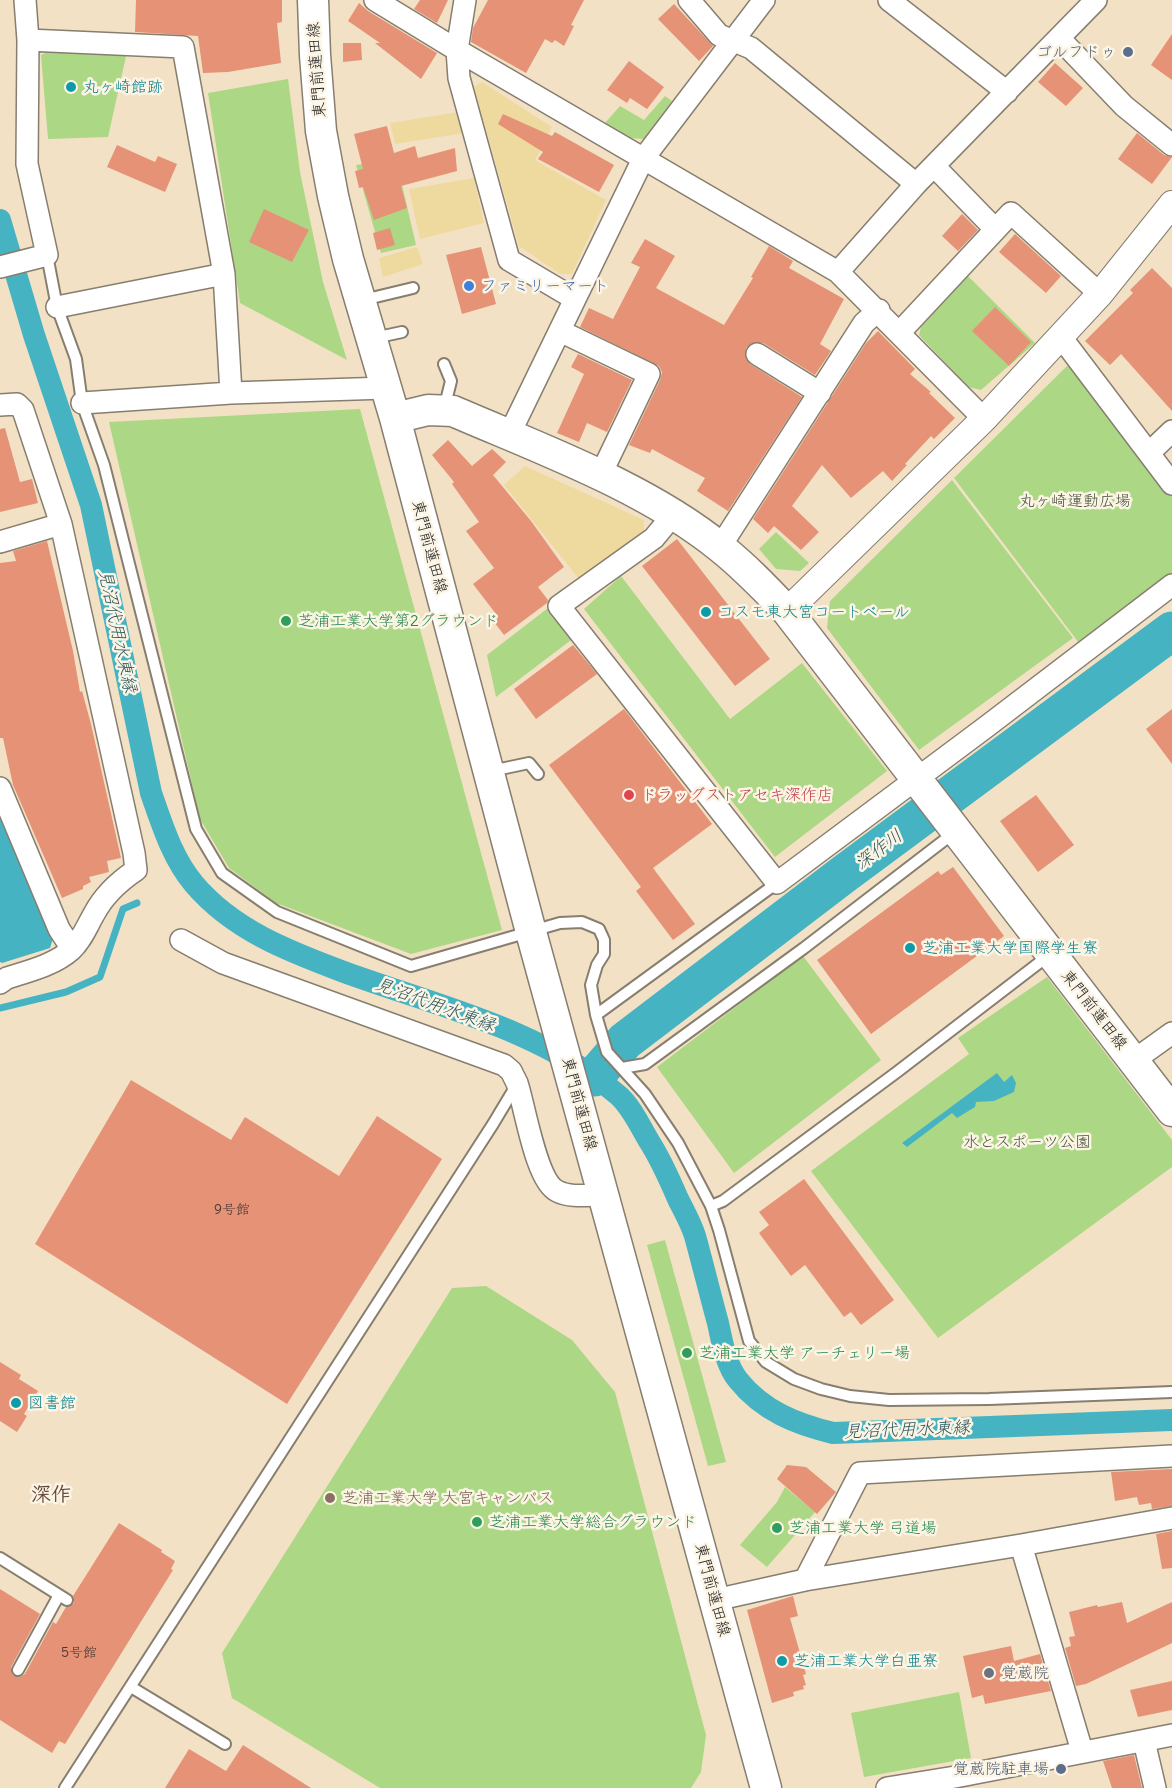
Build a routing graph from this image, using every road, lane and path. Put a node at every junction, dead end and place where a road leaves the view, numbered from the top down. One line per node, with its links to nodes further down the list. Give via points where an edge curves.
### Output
1 (25, 0): 10 (street)
2 (312, 0): 27 (main road, 東門前蓮田線, via 321,131)
3 (375, 0): 12 (street)
4 (465, 0): 12 (street)
5 (688, 0): 11 (street, via 718,35)
6 (764, 0): 11 (street)
7 (889, 0): 13 (street)
8 (1096, 0): 9 (street)
9 (1059, 38): 13 (street); 14 (street, via 1124,106)
10 (28, 40): 20 (street, via 27,164); 23 (street, via 183,47)
11 (733, 42): 15 (street); 17 (street, via 751,48)
12 (457, 50): 15 (street); 26 (street, via 459,78 509,260)
13 (1007, 92): 16 (street)
14 (1172, 145)
15 (643, 159): 22 (street); 26 (street)
16 (934, 166): 17 (street); 19 (street)
17 (916, 184): 22 (street)
18 (1172, 204): 25 (street)
19 (995, 229): 25 (street, via 1011,213); 32 (street)
20 (42, 256): 21 (street); 28 (lane)
21 (0, 267)
22 (838, 272): 29 (street)
23 (224, 274): 28 (street); 38 (street)
24 (413, 288): 27 (lane)
25 (1100, 294): 33 (street)
26 (575, 299): 30 (street)
27 (360, 301): 34 (main road, 東門前蓮田線)
28 (57, 307): 40 (lane, via 76,359)
29 (879, 310): 32 (street); 39 (street, via 864,323)
30 (560, 331): 46 (street); 48 (street, via 649,374)
31 (402, 332): 34 (lane)
32 (899, 333): 44 (street)
33 (1061, 336): 44 (street); 47 (street)
34 (371, 339): 37 (main road, 東門前蓮田線)
35 (757, 354): 39 (street)
36 (444, 364): 42 (lane, via 451,381)
37 (386, 388): 38 (street); 43 (main road, 東門前蓮田線)
38 (231, 393): 40 (street)
39 (820, 393): 53 (street)
40 (82, 403): 62 (lane, via 104,465 196,829 222,873 277,912 411,966)
41 (0, 405): 51 (street, via 17,404 23,410)
42 (444, 409): 43 (main road, 東門前蓮田線); 46 (main road, 東門前蓮田線)
43 (395, 418): 56 (main road, 東門前蓮田線)
44 (984, 419): 55 (street)
45 (1172, 431): 47 (street)
46 (509, 435): 48 (main road, 東門前蓮田線)
47 (1149, 453): 49 (street)
48 (600, 476): 50 (main road, 東門前蓮田線)
49 (1172, 484)
50 (673, 514): 53 (main road, 東門前蓮田線); 61 (street, via 654,538 559,606)
51 (61, 524): 52 (street); 64 (street, via 136,870 108,892)
52 (0, 542)
53 (720, 547): 55 (main road, 東門前蓮田線)
54 (1172, 585): 58 (street)
55 (787, 611): 58 (main road, 東門前蓮田線)
56 (488, 772): 57 (lane, via 529,763); 62 (main road, 東門前蓮田線)
57 (538, 774)
58 (919, 782): 60 (main road, 東門前蓮田線); 61 (street)
59 (0, 788): 64 (street, via 59,929)
60 (953, 827): 65 (main road, 東門前蓮田線); 70 (lane, via 804,948 645,1064)
61 (777, 883): 67 (lane)
62 (531, 932): 67 (lane, via 560,923 582,922 598,929 604,940 604,954 591,985); 73 (main road, 東門前蓮田線)
63 (181, 940): 71 (street, via 223,963 492,1060 512,1071)
64 (72, 949): 66 (street, via 56,960)
65 (1051, 954): 69 (main road, 東門前蓮田線); 74 (lane, via 723,1201)
66 (0, 983)
67 (596, 1015): 70 (lane, via 606,1052)
68 (1172, 1033): 69 (street)
69 (1133, 1061): 72 (main road, 東門前蓮田線)
70 (622, 1068): 74 (lane, via 678,1143)
71 (517, 1083): 73 (street, via 543,1177 555,1191); 83 (lane)
72 (1172, 1111)
73 (603, 1194): 81 (main road, 東門前蓮田線)
74 (711, 1206): 75 (lane, via 749,1341 766,1362 794,1379 850,1396 889,1400)
75 (1172, 1392)
76 (1172, 1456): 80 (street, via 860,1473)
77 (1172, 1518): 78 (street)
78 (1021, 1545): 80 (street); 87 (street)
79 (0, 1558): 82 (lane, via 63,1597)
80 (805, 1580): 81 (street)
81 (715, 1600): 90 (main road, 東門前蓮田線)
82 (18, 1670)
83 (131, 1687): 86 (lane); 89 (lane)
84 (1172, 1735): 85 (street)
85 (1144, 1741): 87 (street); 92 (street)
86 (225, 1744)
87 (1083, 1751): 88 (street)
88 (956, 1783): 91 (street)
89 (65, 1788)
90 (766, 1788)
91 (886, 1788)
92 (1155, 1788)

